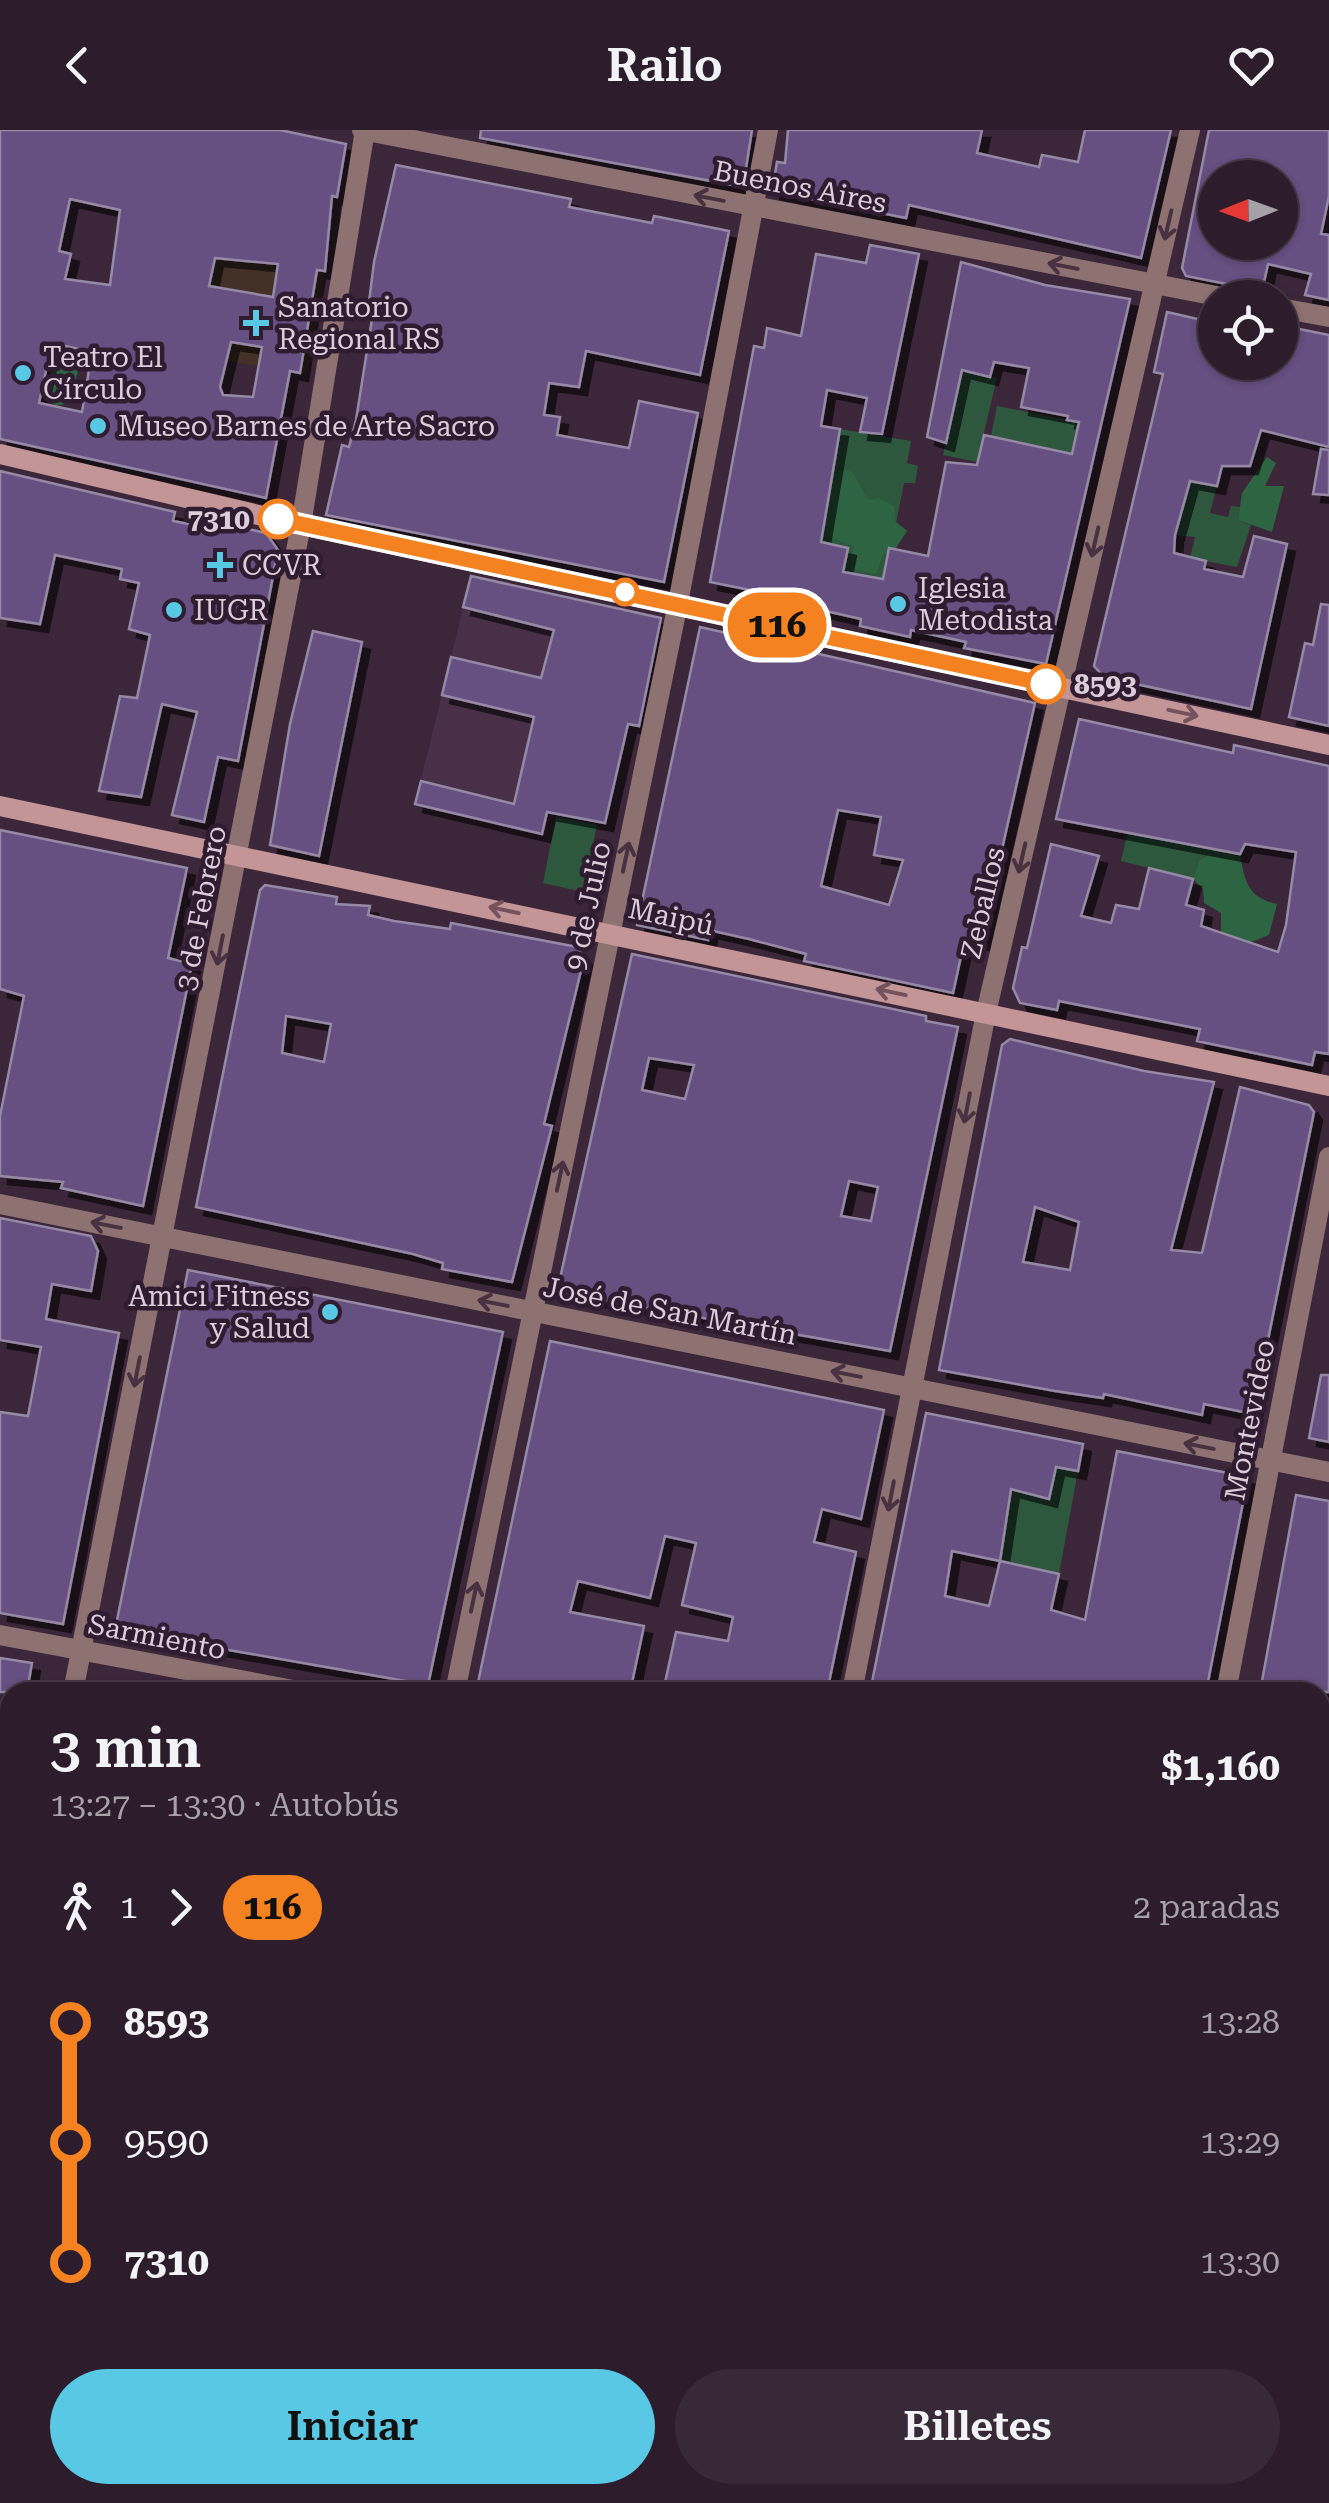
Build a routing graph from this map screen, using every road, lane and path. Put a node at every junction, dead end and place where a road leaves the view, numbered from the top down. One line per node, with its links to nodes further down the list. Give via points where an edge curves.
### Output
1 (364, 130): 4 (street, Buenos Aires, one-way to 1); 10 (street, 3 de Febrero)
2 (768, 130): 4 (street, 9 de Julio)
3 (1190, 130): 5 (street, Zeballos, one-way to 5)
4 (754, 206): 5 (street, Buenos Aires, one-way to 4); 11 (street, 9 de Julio)
5 (1154, 284): 6 (street, Buenos Aires); 12 (street, Zeballos, one-way to 12)
6 (1198, 292)
7 (1298, 311): 8 (street)
8 (1329, 317)
9 (0, 454): 10 (main road)
10 (301, 524): 11 (main road); 15 (street, 3 de Febrero)
11 (678, 603): 12 (main road); 16 (street, 9 de Julio, one-way to 11)
12 (1061, 687): 13 (main road, one-way to 13); 17 (street, Zeballos, one-way to 17)
13 (1329, 745)
14 (0, 806): 15 (main road, Maipú)
15 (239, 855): 16 (main road, Maipú, one-way to 15); 21 (street, 3 de Febrero, one-way to 21)
16 (610, 932): 17 (main road, Maipú, one-way to 16); 22 (street, 9 de Julio, one-way to 16)
17 (986, 1012): 18 (main road, Maipú); 23 (street, Zeballos, one-way to 23)
18 (1329, 1086)
19 (1329, 1157): 24 (street, Montevideo)
20 (0, 1204): 21 (street, José de San Martín, one-way to 20)
21 (164, 1237): 22 (street, José de San Martín, one-way to 21); 27 (street, 3 de Febrero, one-way to 27)
22 (533, 1311): 23 (street, José de San Martín, one-way to 22); 30 (street, 9 de Julio, one-way to 22)
23 (912, 1388): 24 (street, José de San Martín, one-way to 23); 31 (street, Zeballos, one-way to 31)
24 (1270, 1460): 25 (street, José de San Martín); 32 (street, Montevideo)
25 (1329, 1472)
26 (0, 1635): 27 (street, Sarmiento)
27 (81, 1650): 28 (street, 3 de Febrero); 29 (street, Sarmiento)
28 (75, 1682)
29 (251, 1682)
30 (457, 1682)
31 (854, 1682)
32 (1228, 1682)

